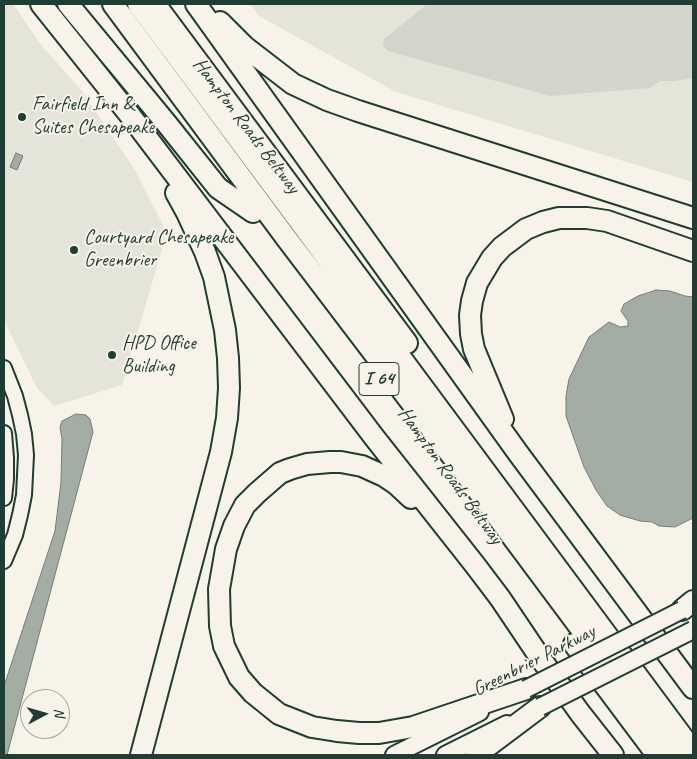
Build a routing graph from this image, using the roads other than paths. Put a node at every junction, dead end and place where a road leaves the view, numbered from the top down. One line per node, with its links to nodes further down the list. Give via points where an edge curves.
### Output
1 (41, 4): 9 (highway)
2 (68, 4): 10 (highway, via 218,188)
3 (100, 4): 10 (highway, Hampton Roads Beltway / I 64)
4 (113, 4): 32 (highway)
5 (138, 4): 25 (highway)
6 (156, 4): 24 (highway, Hampton Roads Beltway / I 64)
7 (196, 4): 15 (highway)
8 (202, 4): 11 (highway, via 245,46 293,84 327,100)
9 (129, 114): 18 (highway); 26 (highway, via 187,213 211,266 225,330 229,388 221,452)
10 (254, 212): 31 (highway, Hampton Roads Beltway / I 64)
11 (693, 218)
12 (693, 251): 15 (highway, via 607,221 572,217 542,222 526,229 492,258 474,292 471,334)
13 (4, 368): 17 (street, via 24,434 26,474 15,535)
14 (4, 433): 16 (street)
15 (518, 453): 21 (highway)
16 (4, 498)
17 (4, 561)
18 (500, 598): 22 (highway, via 458,558 396,484 362,466 330,462 307,464 280,473 245,506 226,549 218,609 224,646 239,677 279,714 312,727 359,733 398,731); 30 (highway)
19 (689, 605): 22 (main road, Greenbrier Parkway, bridge)
20 (693, 630): 23 (main road, bridge)
21 (693, 688)
22 (526, 689): 27 (main road, Greenbrier Parkway)
23 (540, 707): 28 (main road); 29 (highway)
24 (693, 730)
25 (693, 751)
26 (140, 755)
27 (394, 755)
28 (445, 755)
29 (476, 755)
30 (613, 755)
31 (657, 755)
32 (675, 755)

